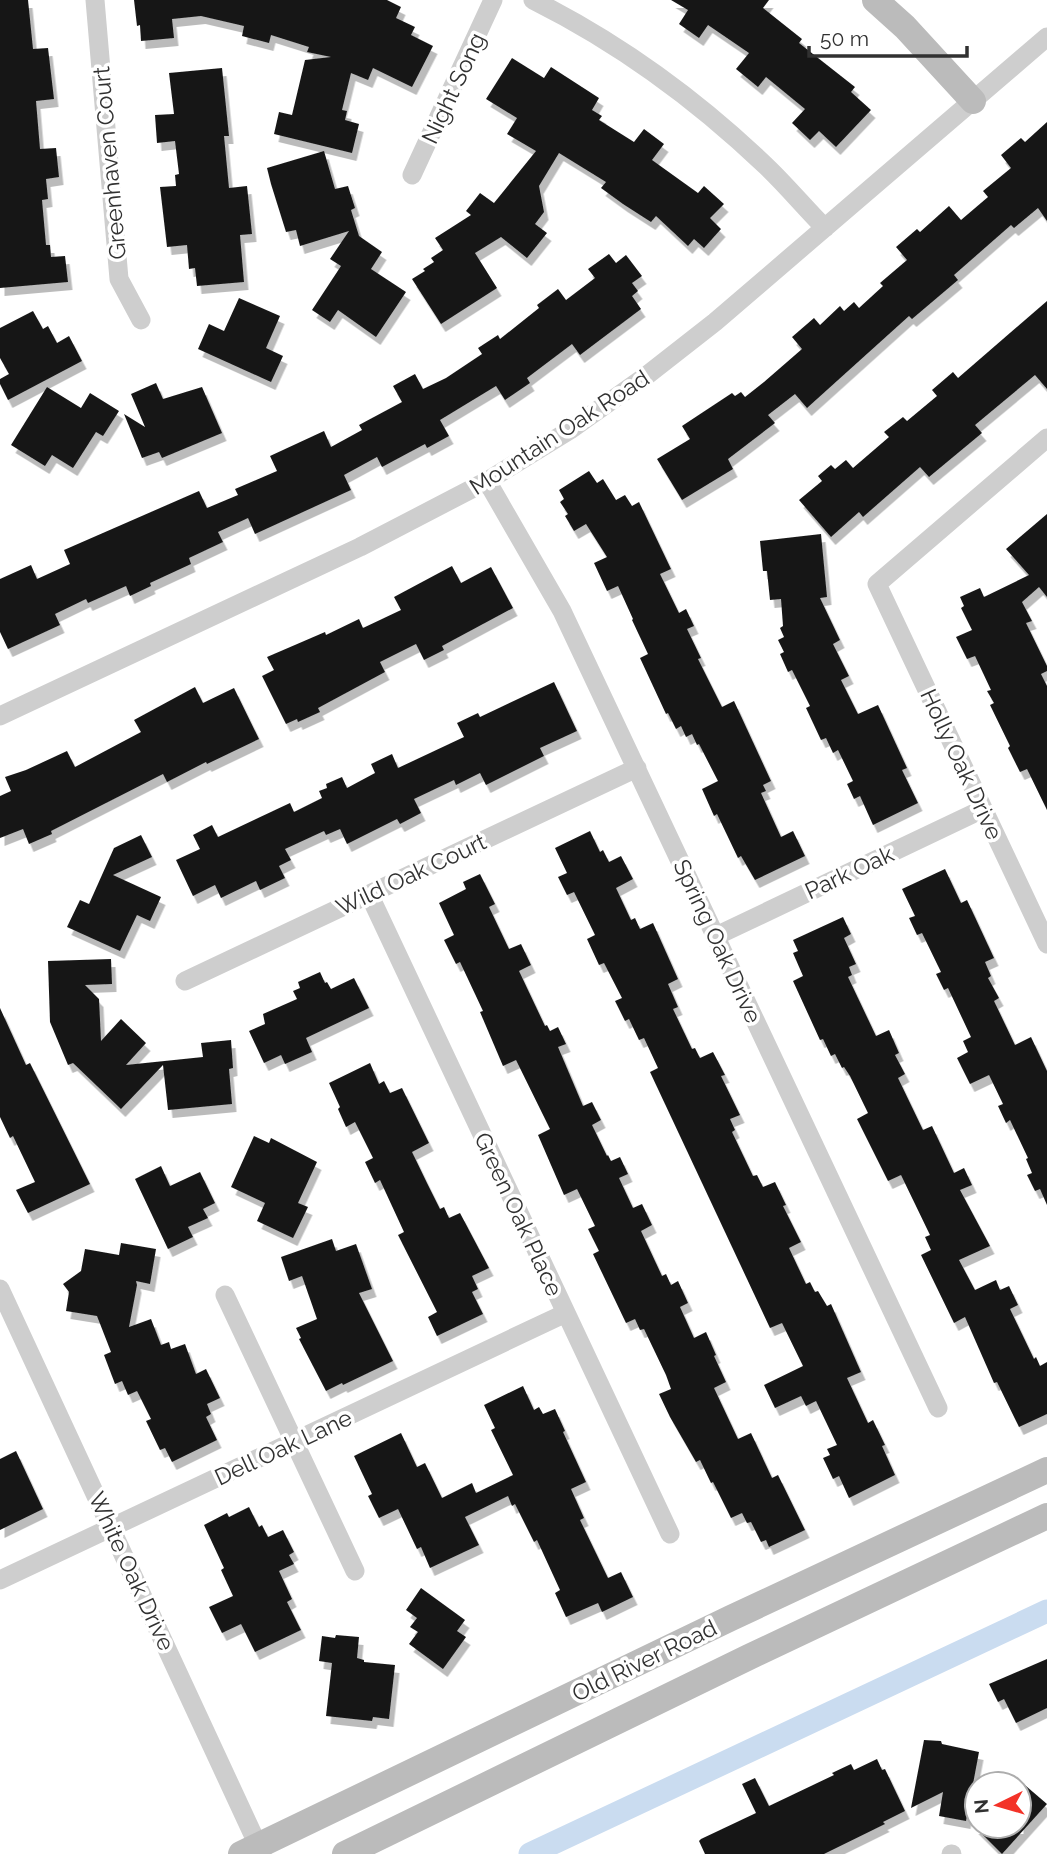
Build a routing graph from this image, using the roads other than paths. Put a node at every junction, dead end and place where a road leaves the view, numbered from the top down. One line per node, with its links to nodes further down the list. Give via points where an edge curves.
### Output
1 (95, 0): 9 (street, Greenhaven Court, via 119,279)
2 (493, 0): 7 (street, Night Song)
3 (533, 0): 8 (street, via 612,44 667,82 768,168)
4 (875, 0): 6 (main road)
5 (1047, 37): 6 (street, Mountain Oak Road)
6 (973, 101): 8 (street, Mountain Oak Road)
7 (412, 175)
8 (825, 228): 11 (street, Mountain Oak Road, via 646,376)
9 (141, 320)
10 (1047, 438): 14 (street, Holly Oak Drive, via 877,584)
11 (487, 481): 12 (street, Mountain Oak Road, via 360,548); 13 (street, Spring Oak Drive, via 562,611)
12 (0, 716)
13 (637, 768): 15 (street, Wild Oak Court); 16 (street, Spring Oak Drive)
14 (984, 809): 16 (street, Park Oak); 17 (street, Holly Oak Drive)
15 (369, 894): 18 (street, Wild Oak Court); 21 (street, Green Oak Place)
16 (716, 936): 22 (street, Spring Oak Drive)
17 (1047, 944)
18 (185, 981)
19 (0, 1289): 26 (street, White Oak Drive)
20 (225, 1295): 23 (street)
21 (566, 1313): 23 (street, Dell Oak Lane); 27 (street, Green Oak Place)
22 (938, 1408)
23 (294, 1442): 26 (street, Dell Oak Lane); 28 (street)
24 (1047, 1469): 30 (main road, Old River Road)
25 (1047, 1516): 31 (main road, Old River Road)
26 (112, 1527): 29 (street, Dell Oak Lane); 30 (street, White Oak Drive)
27 (670, 1534)
28 (355, 1571)
29 (0, 1580)
30 (254, 1851)
31 (345, 1854)

